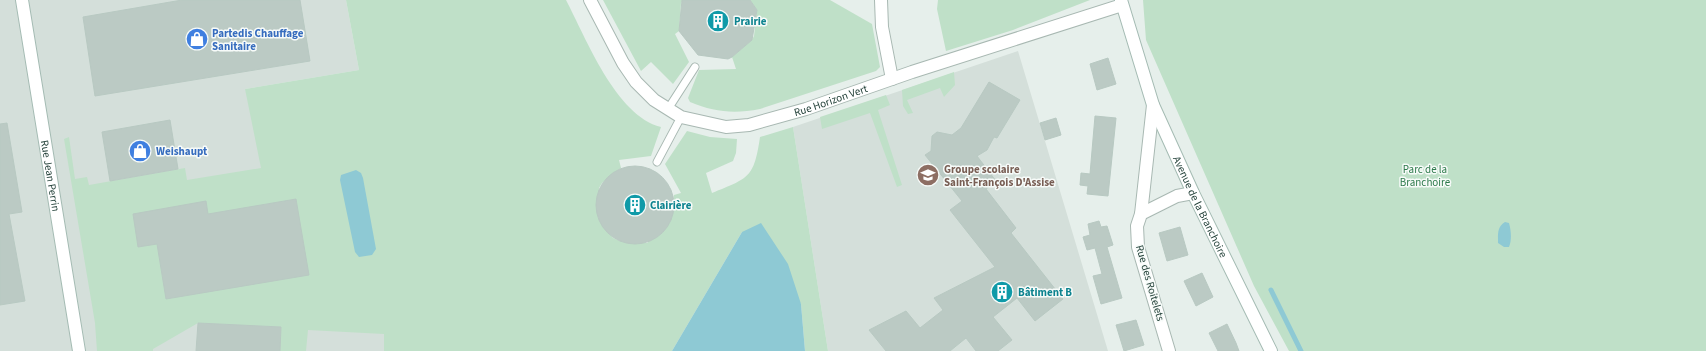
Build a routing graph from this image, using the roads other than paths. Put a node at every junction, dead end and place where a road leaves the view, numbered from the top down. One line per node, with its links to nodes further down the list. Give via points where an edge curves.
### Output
1 (22, 0): 13 (street, Rue Jean Perrin)
2 (590, 0): 8 (street, Rue Horizon Vert, via 623,63 636,82 654,100)
3 (881, 0): 6 (street, via 882,27)
4 (1121, 3): 6 (street, Rue Horizon Vert); 7 (street, Avenue de la Branchoire)
5 (695, 67): 8 (lane)
6 (892, 80): 9 (street, Rue Horizon Vert, via 749,125 726,127)
7 (1153, 105): 11 (street, Avenue de la Branchoire); 12 (street, Rue des Roitelets)
8 (668, 109): 9 (street, Rue Horizon Vert)
9 (681, 117): 10 (lane)
10 (657, 162)
11 (1193, 193): 12 (street, via 1177,196); 15 (street, Avenue de la Branchoire)
12 (1141, 214): 14 (street, Rue des Roitelets, via 1137,226 1138,247)
13 (79, 351)
14 (1170, 351)
15 (1271, 351)

